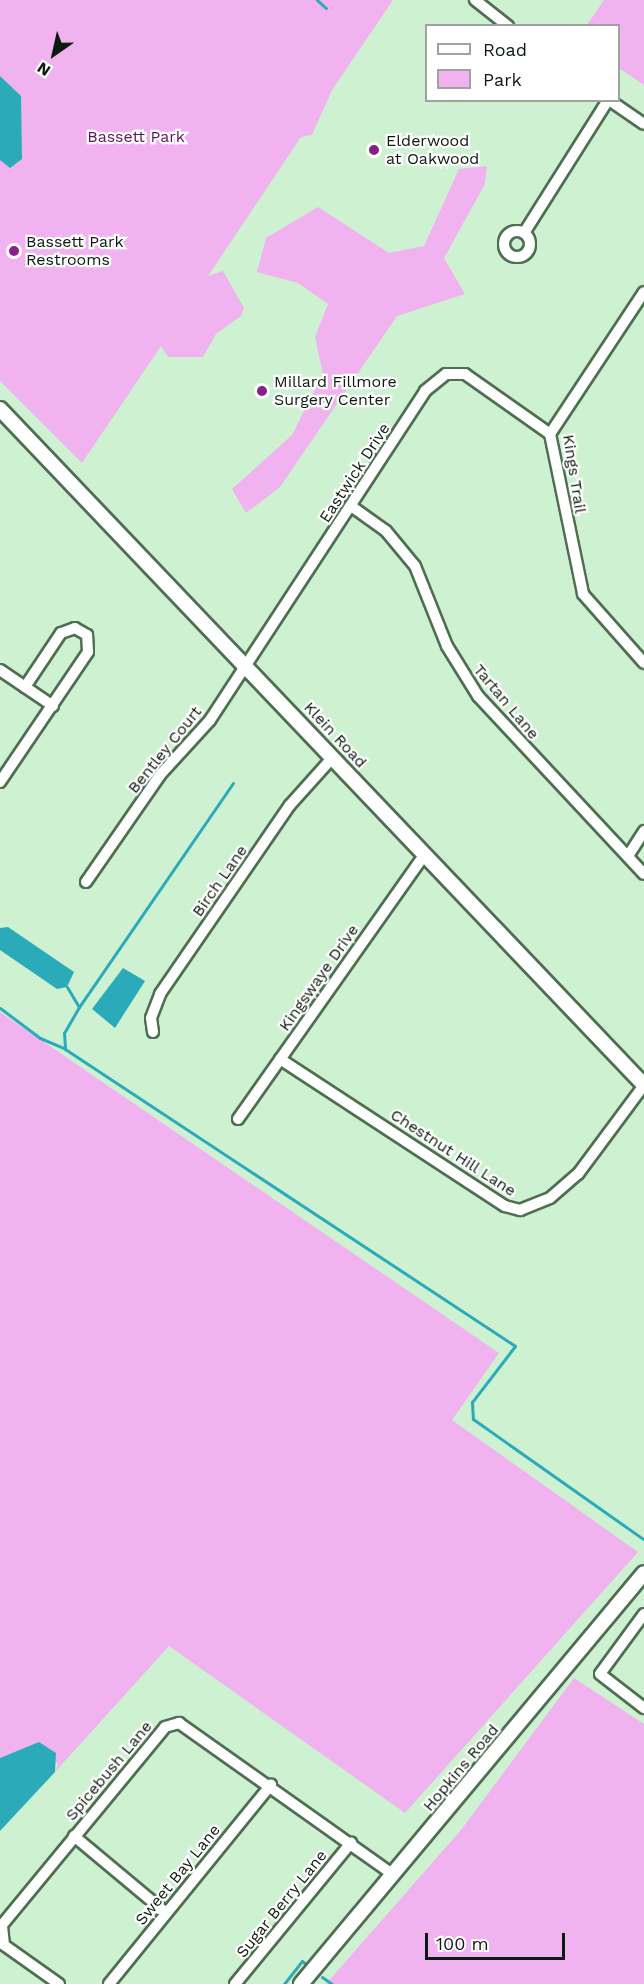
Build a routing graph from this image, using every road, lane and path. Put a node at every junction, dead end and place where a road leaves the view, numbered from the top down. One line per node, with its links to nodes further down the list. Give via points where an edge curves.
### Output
1 (475, 0): 2 (street)
2 (505, 24)
3 (608, 102): 6 (street)
4 (612, 102): 5 (street)
5 (644, 124)
6 (524, 233)
7 (642, 297): 9 (street, Kings Trail)
8 (0, 409): 12 (street, Klein Road)
9 (550, 434): 10 (street, Eastwick Drive, via 465,374 446,374 425,391); 11 (street, Kings Trail, via 583,594)
10 (351, 506): 12 (street, Eastwick Drive); 20 (street, Tartan Lane, via 386,531 415,566 447,646 478,696)
11 (644, 663)
12 (247, 666): 16 (street, Klein Road); 22 (street, Bentley Court)
13 (0, 670): 14 (street)
14 (25, 687): 15 (street); 15 (street, via 61,633 81,631 90,643 88,652)
15 (53, 706): 17 (street)
16 (333, 757): 19 (street, Klein Road); 23 (street, Birch Lane, via 290,805 160,994 151,1018)
17 (0, 782)
18 (644, 831): 20 (street)
19 (425, 854): 24 (street, Kingswaye Drive); 25 (street, Klein Road)
20 (628, 856): 21 (street, Tartan Lane)
21 (644, 874)
22 (86, 882)
23 (153, 1032)
24 (280, 1059): 25 (street, Chestnut Hill Lane, via 505,1206 520,1210 550,1198 578,1174); 26 (street, Kingswaye Drive)
25 (644, 1085)
26 (238, 1119)
27 (644, 1573): 33 (street, Hopkins Road)
28 (644, 1614): 29 (street, via 600,1674)
29 (644, 1708)
30 (271, 1785): 31 (street, Spicebush Lane, via 179,1723 165,1727); 32 (street, Spicebush Lane); 34 (street, Sweet Bay Lane)
31 (74, 1836): 34 (street); 35 (street, Spicebush Lane, via 2,1925 4,1945)
32 (351, 1842): 33 (street, Spicebush Lane); 37 (street, Sugar Berry Lane)
33 (394, 1875): 38 (street, Hopkins Road)
34 (166, 1913): 36 (street, Sweet Bay Lane)
35 (59, 1984)
36 (109, 1984)
37 (236, 1984)
38 (301, 1984)

